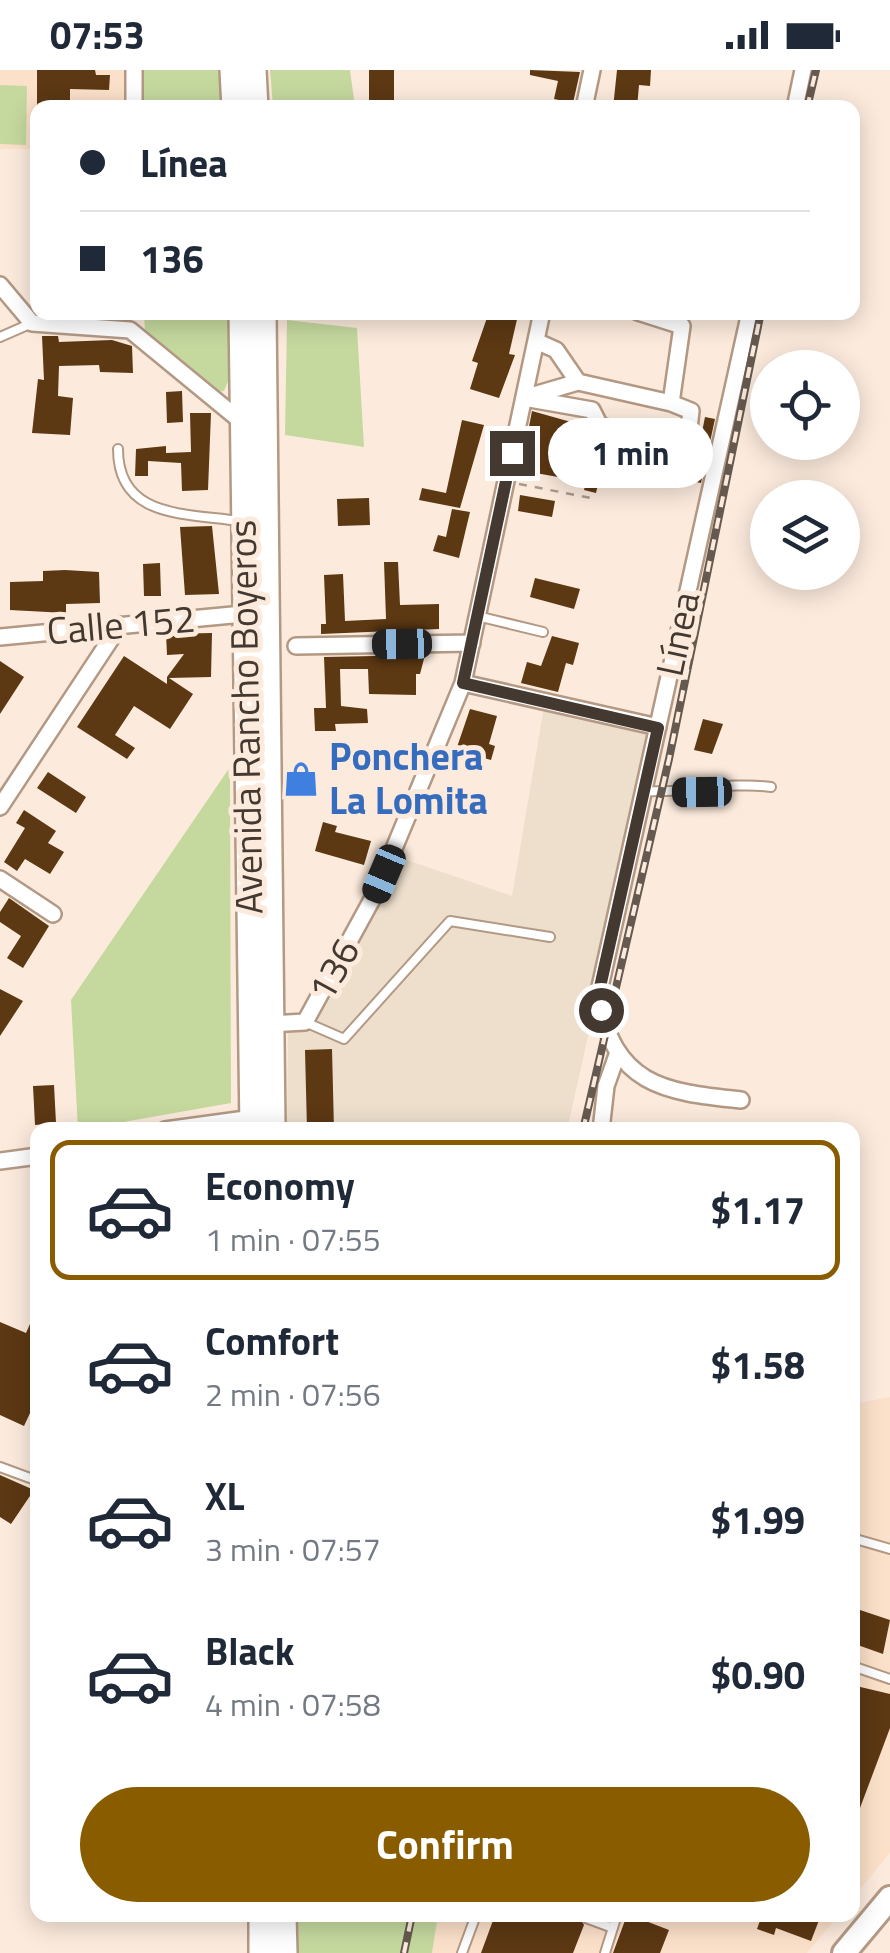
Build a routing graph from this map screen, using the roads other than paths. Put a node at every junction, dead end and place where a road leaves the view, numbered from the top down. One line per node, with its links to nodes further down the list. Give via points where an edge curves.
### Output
1 (134, 70): 6 (street)
2 (232, 70): 7 (highway)
3 (253, 70): 8 (highway)
4 (592, 70): 9 (street)
5 (803, 70): 10 (street)
6 (134, 100)
7 (235, 100)
8 (255, 100)
9 (586, 100)
10 (797, 100)
11 (0, 284): 18 (street)
12 (130, 320): 19 (street)
13 (242, 320): 25 (highway, Avenida Rancho Boyeros)
14 (263, 320): 44 (highway, Avenida Rancho Boyeros)
15 (540, 320): 21 (street, 136)
16 (663, 320): 24 (street, via 682,326)
17 (748, 320): 36 (street, Línea)
18 (32, 323): 19 (street); 20 (lane)
19 (130, 330): 25 (street)
20 (0, 337)
21 (536, 341): 22 (street, via 556,350); 23 (street, 136)
22 (578, 382): 23 (street); 24 (street)
23 (524, 398): 24 (street, via 592,410 600,426 687,448 690,411); 29 (street, 136)
24 (672, 403)
25 (242, 422): 27 (highway, Avenida Rancho Boyeros)
26 (118, 448): 27 (lane, via 118,476 138,498 168,511)
27 (243, 522): 28 (highway, Avenida Rancho Boyeros)
28 (243, 614): 30 (street, Calle 152); 47 (highway, Avenida Rancho Boyeros)
29 (477, 616): 31 (lane); 33 (street, 136)
30 (120, 625): 32 (street, Calle 152); 39 (street)
31 (543, 632)
32 (0, 637)
33 (472, 643): 34 (street); 35 (street, 136)
34 (296, 646)
35 (463, 683): 36 (street); 43 (street, 136, via 375,894)
36 (658, 728): 38 (street, Línea)
37 (772, 787): 38 (lane, via 736,782 702,792)
38 (644, 792): 45 (street, Línea, via 598,996)
39 (0, 807)
40 (0, 878): 41 (street)
41 (52, 914)
42 (550, 938): 43 (lane, via 450,921 344,1039)
43 (306, 1022): 44 (street, 136)
44 (270, 1024): 48 (highway, Avenida Rancho Boyeros)
45 (617, 1055): 46 (street, via 661,1087); 49 (street)
46 (742, 1100)
47 (250, 1122)
48 (251, 1122)
49 (602, 1122)
50 (30, 1157): 51 (street)
51 (0, 1161)
52 (0, 1467): 53 (lane)
53 (30, 1478)
54 (860, 1540): 55 (lane)
55 (890, 1549)
56 (860, 1669): 57 (lane)
57 (890, 1679)
58 (890, 1898): 69 (main road)
59 (262, 1922): 65 (highway)
60 (283, 1922): 66 (highway)
61 (473, 1922): 67 (lane)
62 (597, 1922): 64 (lane)
63 (615, 1922): 64 (lane)
64 (613, 1928): 68 (lane)
65 (262, 1953)
66 (284, 1953)
67 (462, 1953)
68 (604, 1953)
69 (844, 1953)

